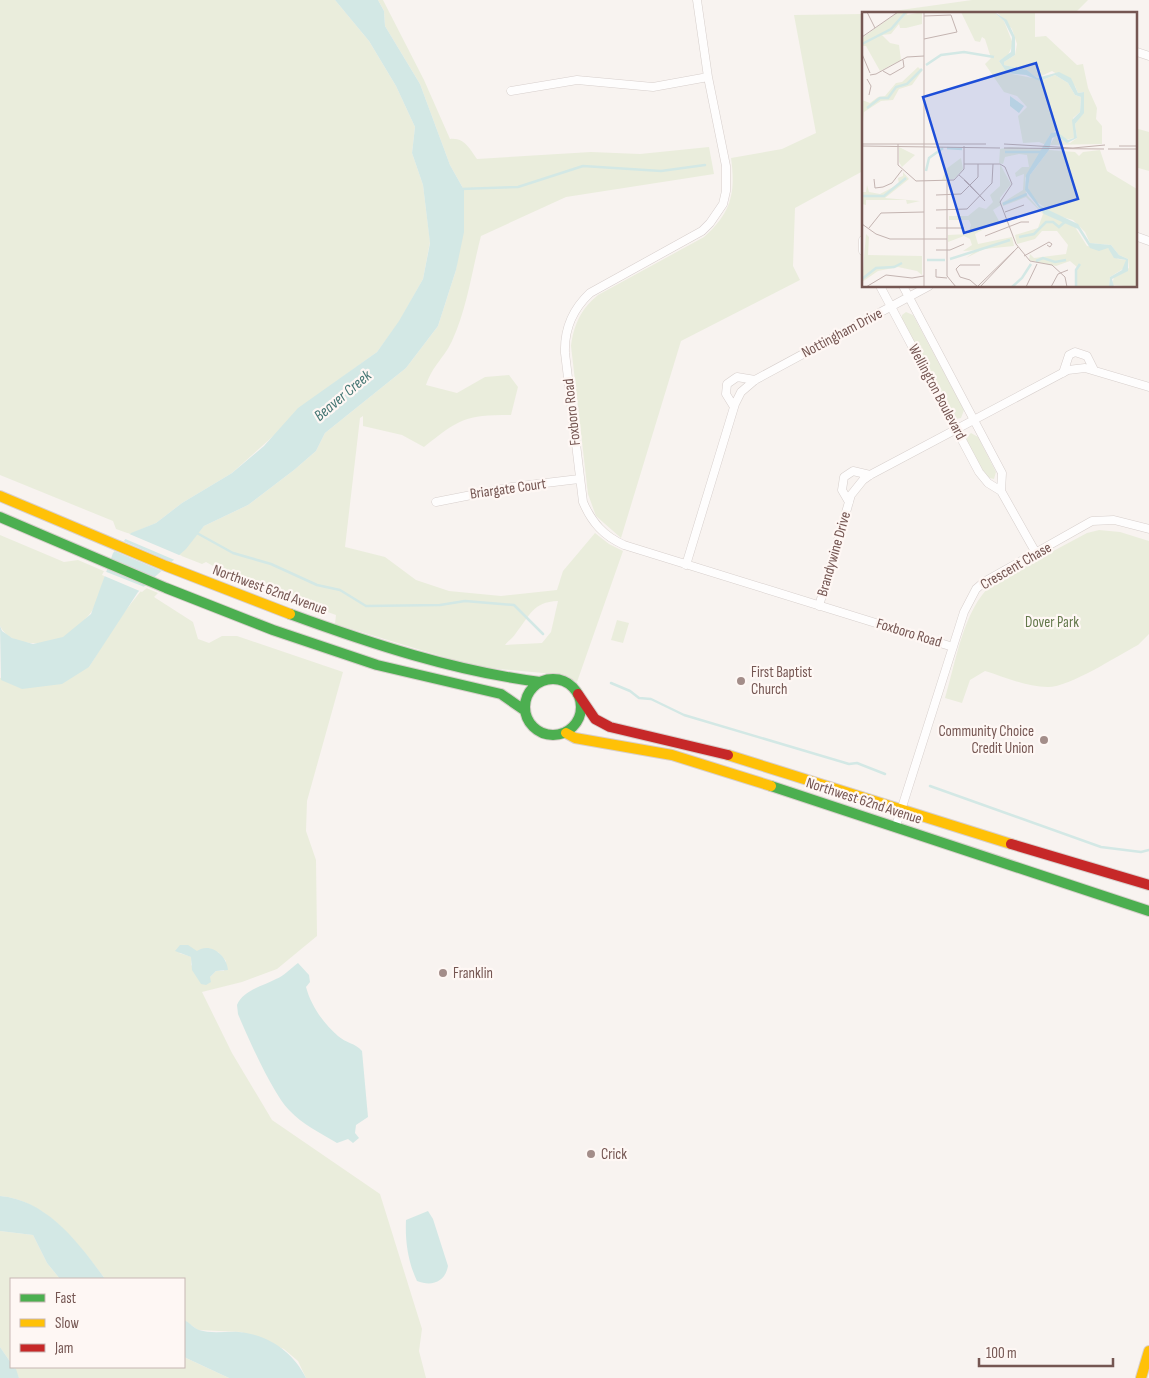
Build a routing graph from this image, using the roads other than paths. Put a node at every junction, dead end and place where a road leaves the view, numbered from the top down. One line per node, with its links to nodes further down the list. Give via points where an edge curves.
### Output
1 (697, 0): 4 (street, Foxboro Road)
2 (1137, 52): 3 (street)
3 (1149, 56)
4 (708, 77): 5 (street, via 653,88 577,80); 21 (street, Foxboro Road, via 728,178 718,214 702,232 590,293 570,320 565,353)
5 (511, 91)
6 (1136, 236): 7 (street)
7 (1149, 241)
8 (881, 288): 12 (street, Wellington Boulevard)
9 (904, 288): 11 (street, Wellington Boulevard)
10 (925, 288): 11 (street, Nottingham Drive)
11 (908, 297): 12 (street, Nottingham Drive); 18 (street, Wellington Boulevard)
12 (891, 306): 15 (street, Nottingham Drive); 19 (street, Wellington Boulevard)
13 (1094, 370): 14 (street, Brandywine Drive, via 1076,368); 14 (street, Brandywine Drive, via 1087,356 1074,352 1069,355); 16 (street, Brandywine Drive)
14 (1063, 372): 18 (street, Brandywine Drive)
15 (755, 380): 17 (street, Nottingham Drive, via 741,392); 17 (street, Nottingham Drive, via 737,377 727,384 726,394)
16 (1149, 387)
17 (734, 406): 29 (street, Nottingham Drive)
18 (975, 419): 19 (street, Brandywine Drive); 22 (street, Wellington Boulevard, via 1002,473)
19 (956, 429): 20 (street, Brandywine Drive); 22 (street, Wellington Boulevard, via 984,480)
20 (870, 475): 25 (street, Brandywine Drive, via 856,487); 25 (street, Brandywine Drive, via 853,472 844,478 842,490)
21 (579, 478): 24 (street, Briargate Court); 29 (street, Foxboro Road, via 588,514 603,532 624,546)
22 (1001, 491): 28 (street, Wellington Boulevard)
23 (0, 496): 32 (street, Northwest 62nd Avenue, via 266,606 444,664 498,677)
24 (436, 502)
25 (849, 502): 30 (street, Brandywine Drive)
26 (0, 517): 34 (street, via 273,630 376,665 501,694)
27 (1149, 530): 28 (street, Crescent Chase, via 1114,520 1092,521)
28 (1036, 553): 31 (street, Crescent Chase, via 995,574 976,589 964,612)
29 (686, 565): 30 (street, Foxboro Road)
30 (819, 606): 31 (street, Foxboro Road)
31 (953, 647): 36 (street, Crescent Chase)
32 (540, 682): 33 (street, via 562,680); 34 (street, via 531,689)
33 (578, 694): 35 (street, via 582,705 580,716); 36 (street, Northwest 62nd Avenue, via 595,719 610,727 734,756)
34 (524, 710): 35 (street, via 528,720 540,732 556,736)
35 (566, 733): 37 (street, Northwest 62nd Avenue, via 587,741 672,755)
36 (901, 811): 37 (street, Crescent Chase); 38 (street, Northwest 62nd Avenue)
37 (896, 826): 39 (street, Northwest 62nd Avenue)
38 (1149, 885)
39 (1149, 911)
40 (1149, 1351): 41 (street)
41 (1141, 1378)

